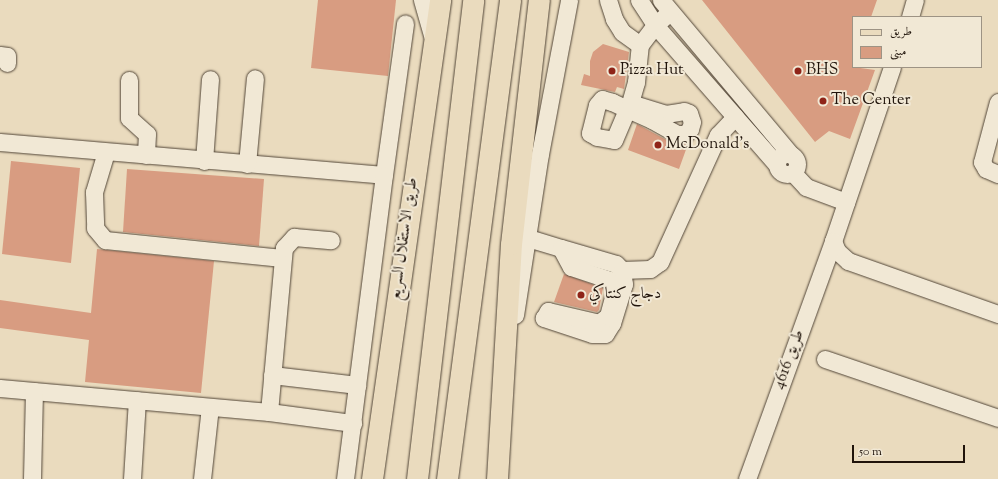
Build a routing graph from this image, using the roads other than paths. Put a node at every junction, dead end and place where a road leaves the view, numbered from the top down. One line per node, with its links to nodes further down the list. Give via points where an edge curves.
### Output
1 (422, 0): 14 (street)
2 (440, 0): 14 (main road, طريق الاستقلال السريع)
3 (473, 0): 61 (main road)
4 (510, 0): 62 (main road)
5 (539, 0): 45 (main road, via 511,244)
6 (569, 0): 38 (street, via 540,154)
7 (608, 0): 15 (street, via 614,19 622,32)
8 (639, 0): 13 (street)
9 (915, 0): 11 (street)
10 (666, 6): 13 (street); 20 (street)
11 (910, 16)
12 (405, 23): 36 (street)
13 (655, 25): 15 (street); 21 (street)
14 (433, 44): 60 (main road, طريق الاستقلال السريع)
15 (640, 45): 23 (street, via 639,70)
16 (892, 68): 37 (street, طريق 4616)
17 (255, 78): 32 (street)
18 (210, 79): 31 (street)
19 (129, 80): 30 (street, via 128,118 146,134)
20 (734, 88): 21 (street); 25 (street)
21 (720, 99): 24 (street)
22 (998, 102): 35 (street, via 982,162 986,169)
23 (628, 106)
24 (735, 117): 26 (street); 43 (street, via 718,135 660,262 650,269)
25 (766, 126): 26 (street); 29 (street)
26 (752, 136): 33 (street)
27 (0, 142): 28 (street)
28 (106, 152): 30 (street); 42 (street, via 94,192 95,228 105,240)
29 (790, 154): 33 (street, via 782,155); 34 (street, via 797,161 797,168)
30 (146, 155): 31 (street)
31 (204, 160): 32 (street)
32 (247, 164): 36 (street)
33 (777, 165): 34 (street, via 783,173)
34 (793, 173): 37 (street, via 806,187)
35 (998, 174)
36 (384, 175): 48 (street)
37 (846, 202): 40 (street, طريق 4616)
38 (528, 238): 41 (street); 45 (street, via 513,328)
39 (331, 240): 42 (street, via 294,236 286,243)
40 (833, 241): 44 (street, via 837,251 848,261); 64 (street, طريق 4616)
41 (561, 248): 43 (street, via 616,264); 43 (street, via 570,267 610,280 615,290 608,316 598,323 548,311 544,314 546,320 592,334 605,334 612,323 624,284)
42 (282, 258): 47 (street)
43 (622, 270)
44 (998, 314)
45 (504, 352): 63 (main road)
46 (825, 359): 54 (street)
47 (272, 375): 48 (street); 53 (street)
48 (357, 385): 55 (street)
49 (0, 388): 50 (street)
50 (34, 391): 51 (street); 56 (street)
51 (137, 400): 52 (street); 57 (street)
52 (210, 406): 53 (street); 58 (street)
53 (269, 412): 55 (street)
54 (998, 418)
55 (353, 423): 59 (street)
56 (32, 479)
57 (132, 479)
58 (202, 479)
59 (345, 479)
60 (372, 479)
61 (417, 479)
62 (447, 479)
63 (497, 479)
64 (747, 479)

